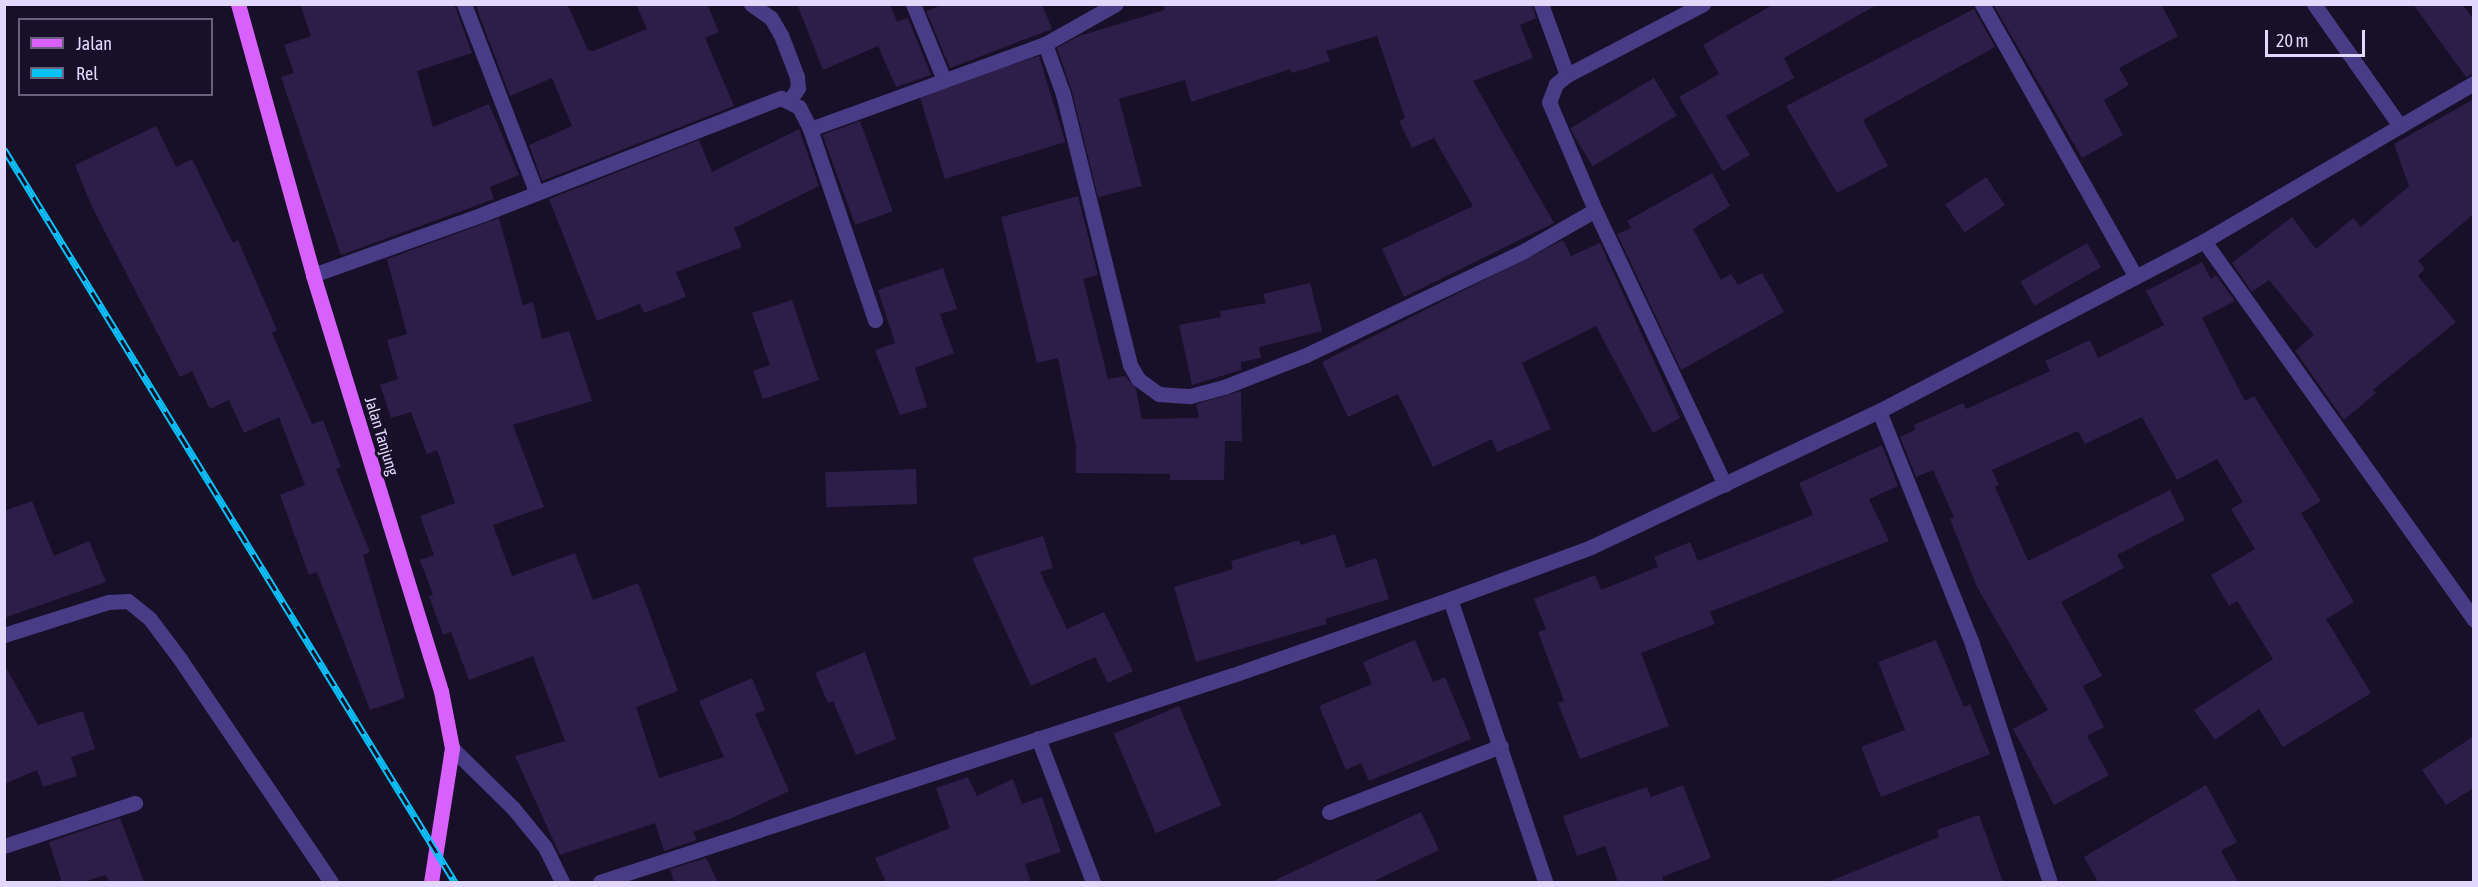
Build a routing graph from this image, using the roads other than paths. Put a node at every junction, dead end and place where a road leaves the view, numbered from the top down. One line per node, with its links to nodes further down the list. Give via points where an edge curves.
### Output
1 (238, 4): 20 (main road, Jalan Tanjung)
2 (464, 4): 17 (street)
3 (751, 4): 14 (street, via 771,18 782,35 797,77 798,88)
4 (913, 4): 12 (street)
5 (1541, 4): 11 (street)
6 (1703, 4): 11 (street)
7 (1982, 4): 21 (street)
8 (2314, 4): 15 (street)
9 (1115, 5): 10 (street)
10 (1045, 44): 12 (street); 18 (street, via 1063,94 1130,365 1138,379 1159,394 1190,396 1224,387 1316,351 1522,252)
11 (1567, 75): 18 (street, via 1551,93 1550,111)
12 (944, 80): 16 (street)
13 (2474, 83): 15 (street)
14 (790, 100): 16 (street); 17 (street, via 774,101)
15 (2399, 127): 19 (street)
16 (810, 129): 22 (street)
17 (536, 192): 20 (street)
18 (1594, 210): 24 (street)
19 (2204, 241): 21 (street); 26 (street)
20 (313, 274): 30 (main road, Jalan Tanjung, via 441,691)
21 (2136, 277): 23 (street)
22 (875, 320)
23 (1879, 411): 24 (street); 40 (street, via 1972,644)
24 (1725, 485): 25 (street, via 1591,547)
25 (1450, 599): 28 (street); 29 (street)
26 (2474, 619)
27 (4, 635): 34 (street, via 108,602 128,601 150,620 180,659)
28 (1038, 738): 37 (street); 38 (street)
29 (1501, 746): 32 (street); 39 (street)
30 (452, 748): 35 (main road, Jalan Tanjung); 36 (street, via 513,808 545,847)
31 (135, 803): 33 (street)
32 (1329, 812)
33 (4, 846)
34 (331, 882)
35 (431, 882)
36 (562, 882)
37 (600, 882)
38 (1093, 882)
39 (1545, 882)
40 (2050, 882)

